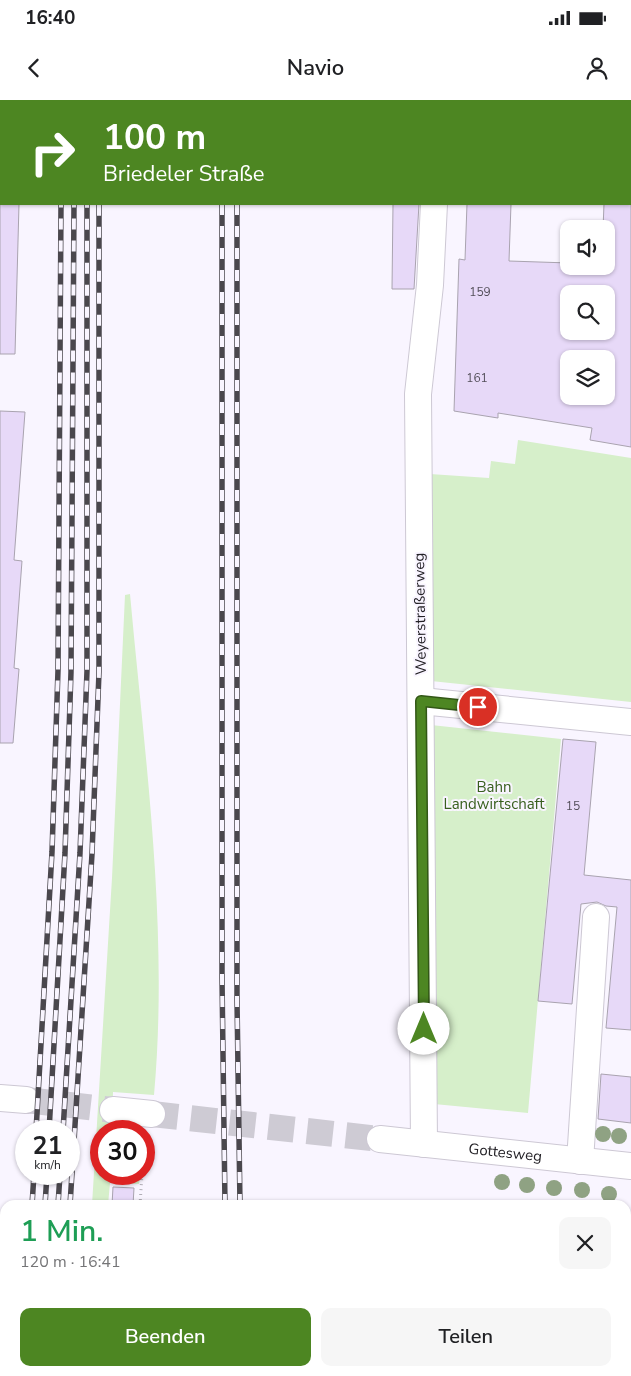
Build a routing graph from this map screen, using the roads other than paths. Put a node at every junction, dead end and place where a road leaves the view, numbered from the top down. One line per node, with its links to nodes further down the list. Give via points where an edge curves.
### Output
1 (434, 205): 2 (street, Weyerstraßerweg, via 430,286 418,394)
2 (421, 701): 3 (street); 10 (street, Weyerstraßerweg)
3 (631, 722)
4 (596, 917): 11 (street)
5 (0, 1098): 6 (street)
6 (26, 1100)
7 (112, 1110): 8 (street)
8 (152, 1114)
9 (380, 1140): 10 (street, Gottesweg)
10 (424, 1144): 11 (street, Gottesweg)
11 (580, 1161): 12 (street, Gottesweg)
12 (631, 1166)

